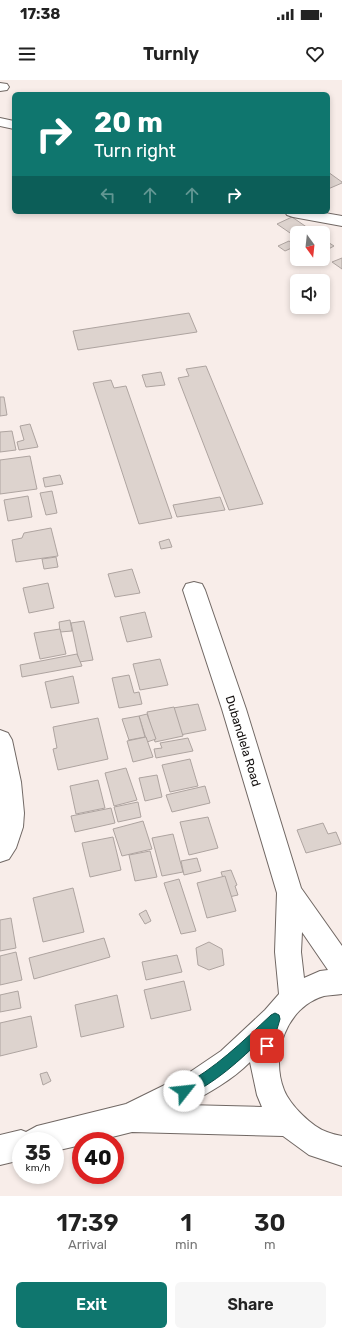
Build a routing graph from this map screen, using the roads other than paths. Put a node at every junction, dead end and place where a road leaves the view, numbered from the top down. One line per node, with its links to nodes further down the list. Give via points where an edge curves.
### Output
1 (0, 122): 2 (street)
2 (12, 125)
3 (304, 214): 4 (street)
4 (342, 221)
5 (194, 590): 8 (street, Dubandlela Road, via 234,709)
6 (0, 740): 7 (street, via 12,802 13,823)
7 (0, 851)
8 (290, 893): 9 (street, Dubandlela Road); 11 (street, Dubandlela Road, via 288,952)
9 (342, 968)
10 (342, 981): 11 (street, via 320,984)
11 (292, 998): 12 (street)
12 (275, 1019): 13 (street, via 231,1061 197,1084); 14 (street, via 264,1059 271,1096)
13 (130, 1118): 14 (street); 15 (street)
14 (288, 1122): 18 (street, via 319,1145)
15 (64, 1134)
16 (12, 1147): 17 (street)
17 (0, 1150)
18 (342, 1151)

